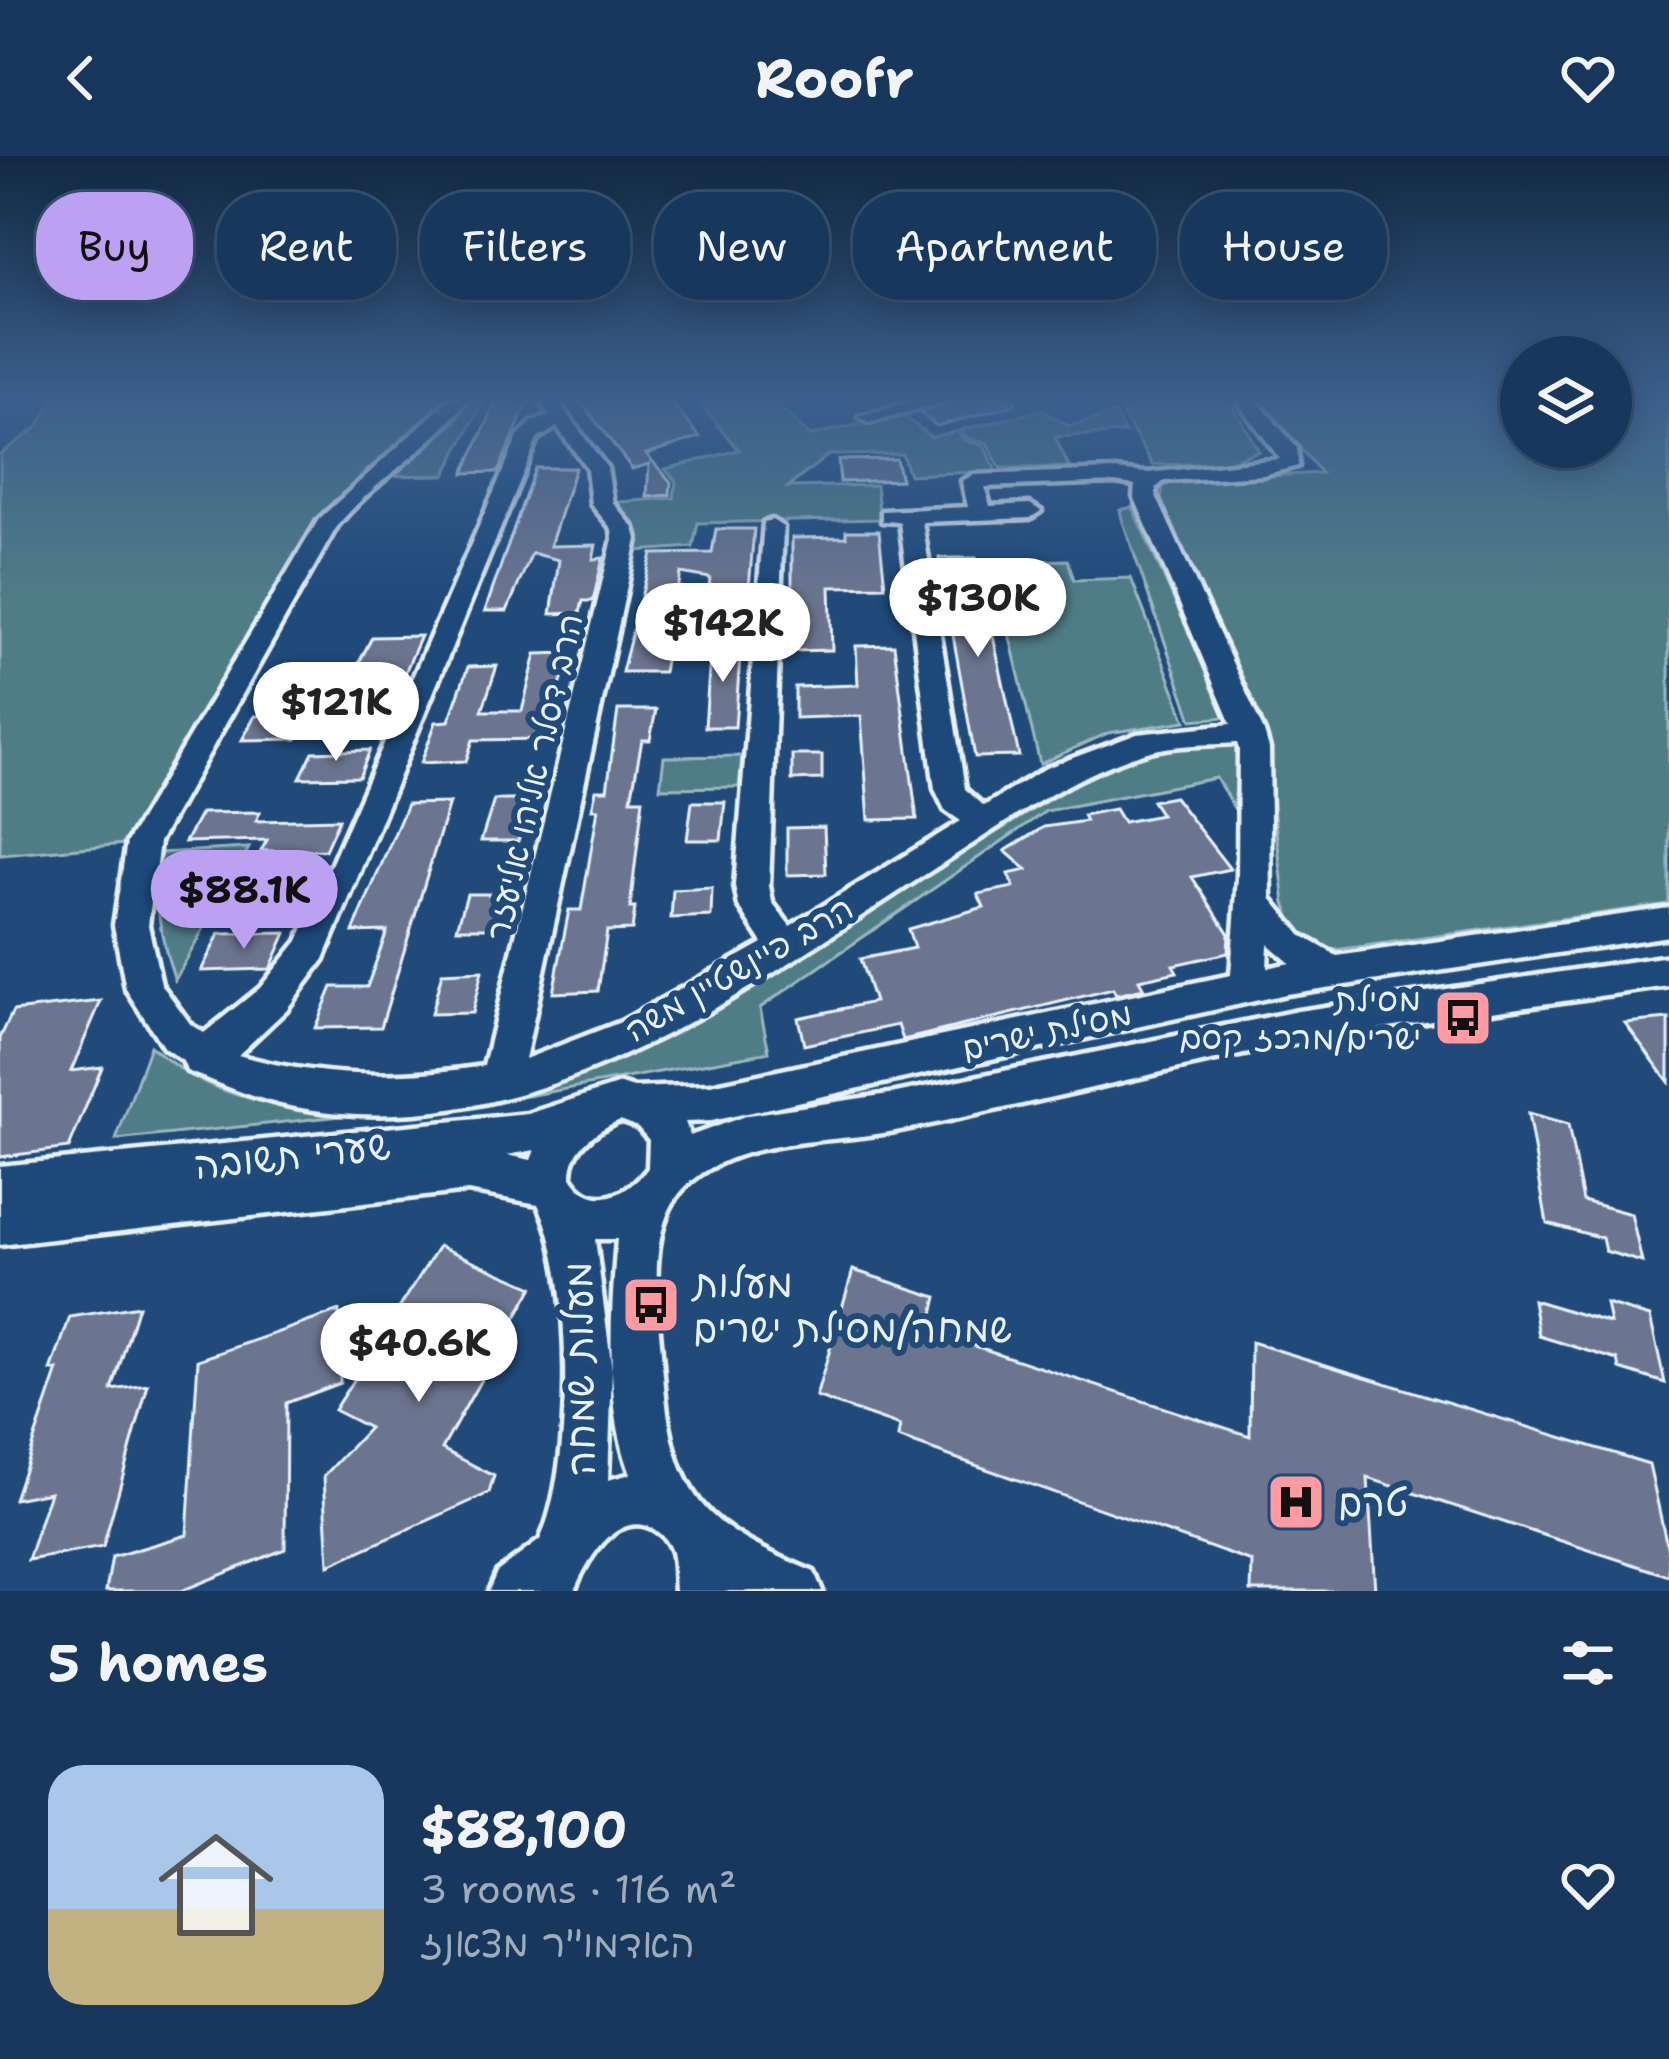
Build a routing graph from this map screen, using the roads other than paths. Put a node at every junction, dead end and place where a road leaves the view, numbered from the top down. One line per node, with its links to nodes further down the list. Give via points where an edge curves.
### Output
1 (387, 466): 17 (street, הרב פיינשטיין משה, via 327,524 143,842 129,897 134,972 170,1032)
2 (516, 466): 17 (street, via 312,950 273,999)
3 (596, 466): 18 (street, הרב דסלר אליהו אליעזר, via 606,511 623,528 623,551)
4 (1282, 466): 5 (street)
5 (1151, 480): 7 (street, via 973,481); 9 (street, via 1145,496)
6 (1030, 512): 7 (street)
7 (981, 513): 10 (street, via 899,516 950,789)
8 (772, 527): 13 (street, via 752,886 756,906)
9 (1250, 732): 10 (street, הרב פיינשטיין משה, via 1119,749); 11 (street)
10 (984, 820): 13 (street, הרב פיינשטיין משה)
11 (1252, 899): 15 (street, via 1288,945); 16 (street)
12 (1669, 922): 15 (street, מסילת ישרים)
13 (785, 946): 18 (street, הרב פיינשטיין משה, via 655,1024)
14 (1669, 971): 22 (street, מסילת ישרים, via 1301,1026 717,1143 691,1154)
15 (1334, 973): 16 (street, מסילת ישרים)
16 (1248, 987): 19 (street, מסילת ישרים, via 711,1102)
17 (201, 1059): 18 (street, הרב פיינשטיין משה, via 317,1090 376,1094)
18 (500, 1082)
19 (639, 1105): 20 (street); 22 (street, via 671,1138)
20 (581, 1115): 21 (street, שערי תשובה, via 527,1132); 23 (street, via 555,1148)
21 (0, 1187)
22 (656, 1189): 23 (street, via 622,1217 600,1220 580,1215); 25 (street, מעלות שמחה, via 638,1274 646,1439)
23 (559, 1195): 24 (street, שערי תשובה, via 507,1174 468,1172); 26 (street, מעלות שמחה, via 584,1284 586,1461 581,1506)
24 (0, 1223)
25 (692, 1548): 26 (street, via 658,1502 624,1499 590,1514); 27 (street)
26 (547, 1569)
27 (761, 1587)

